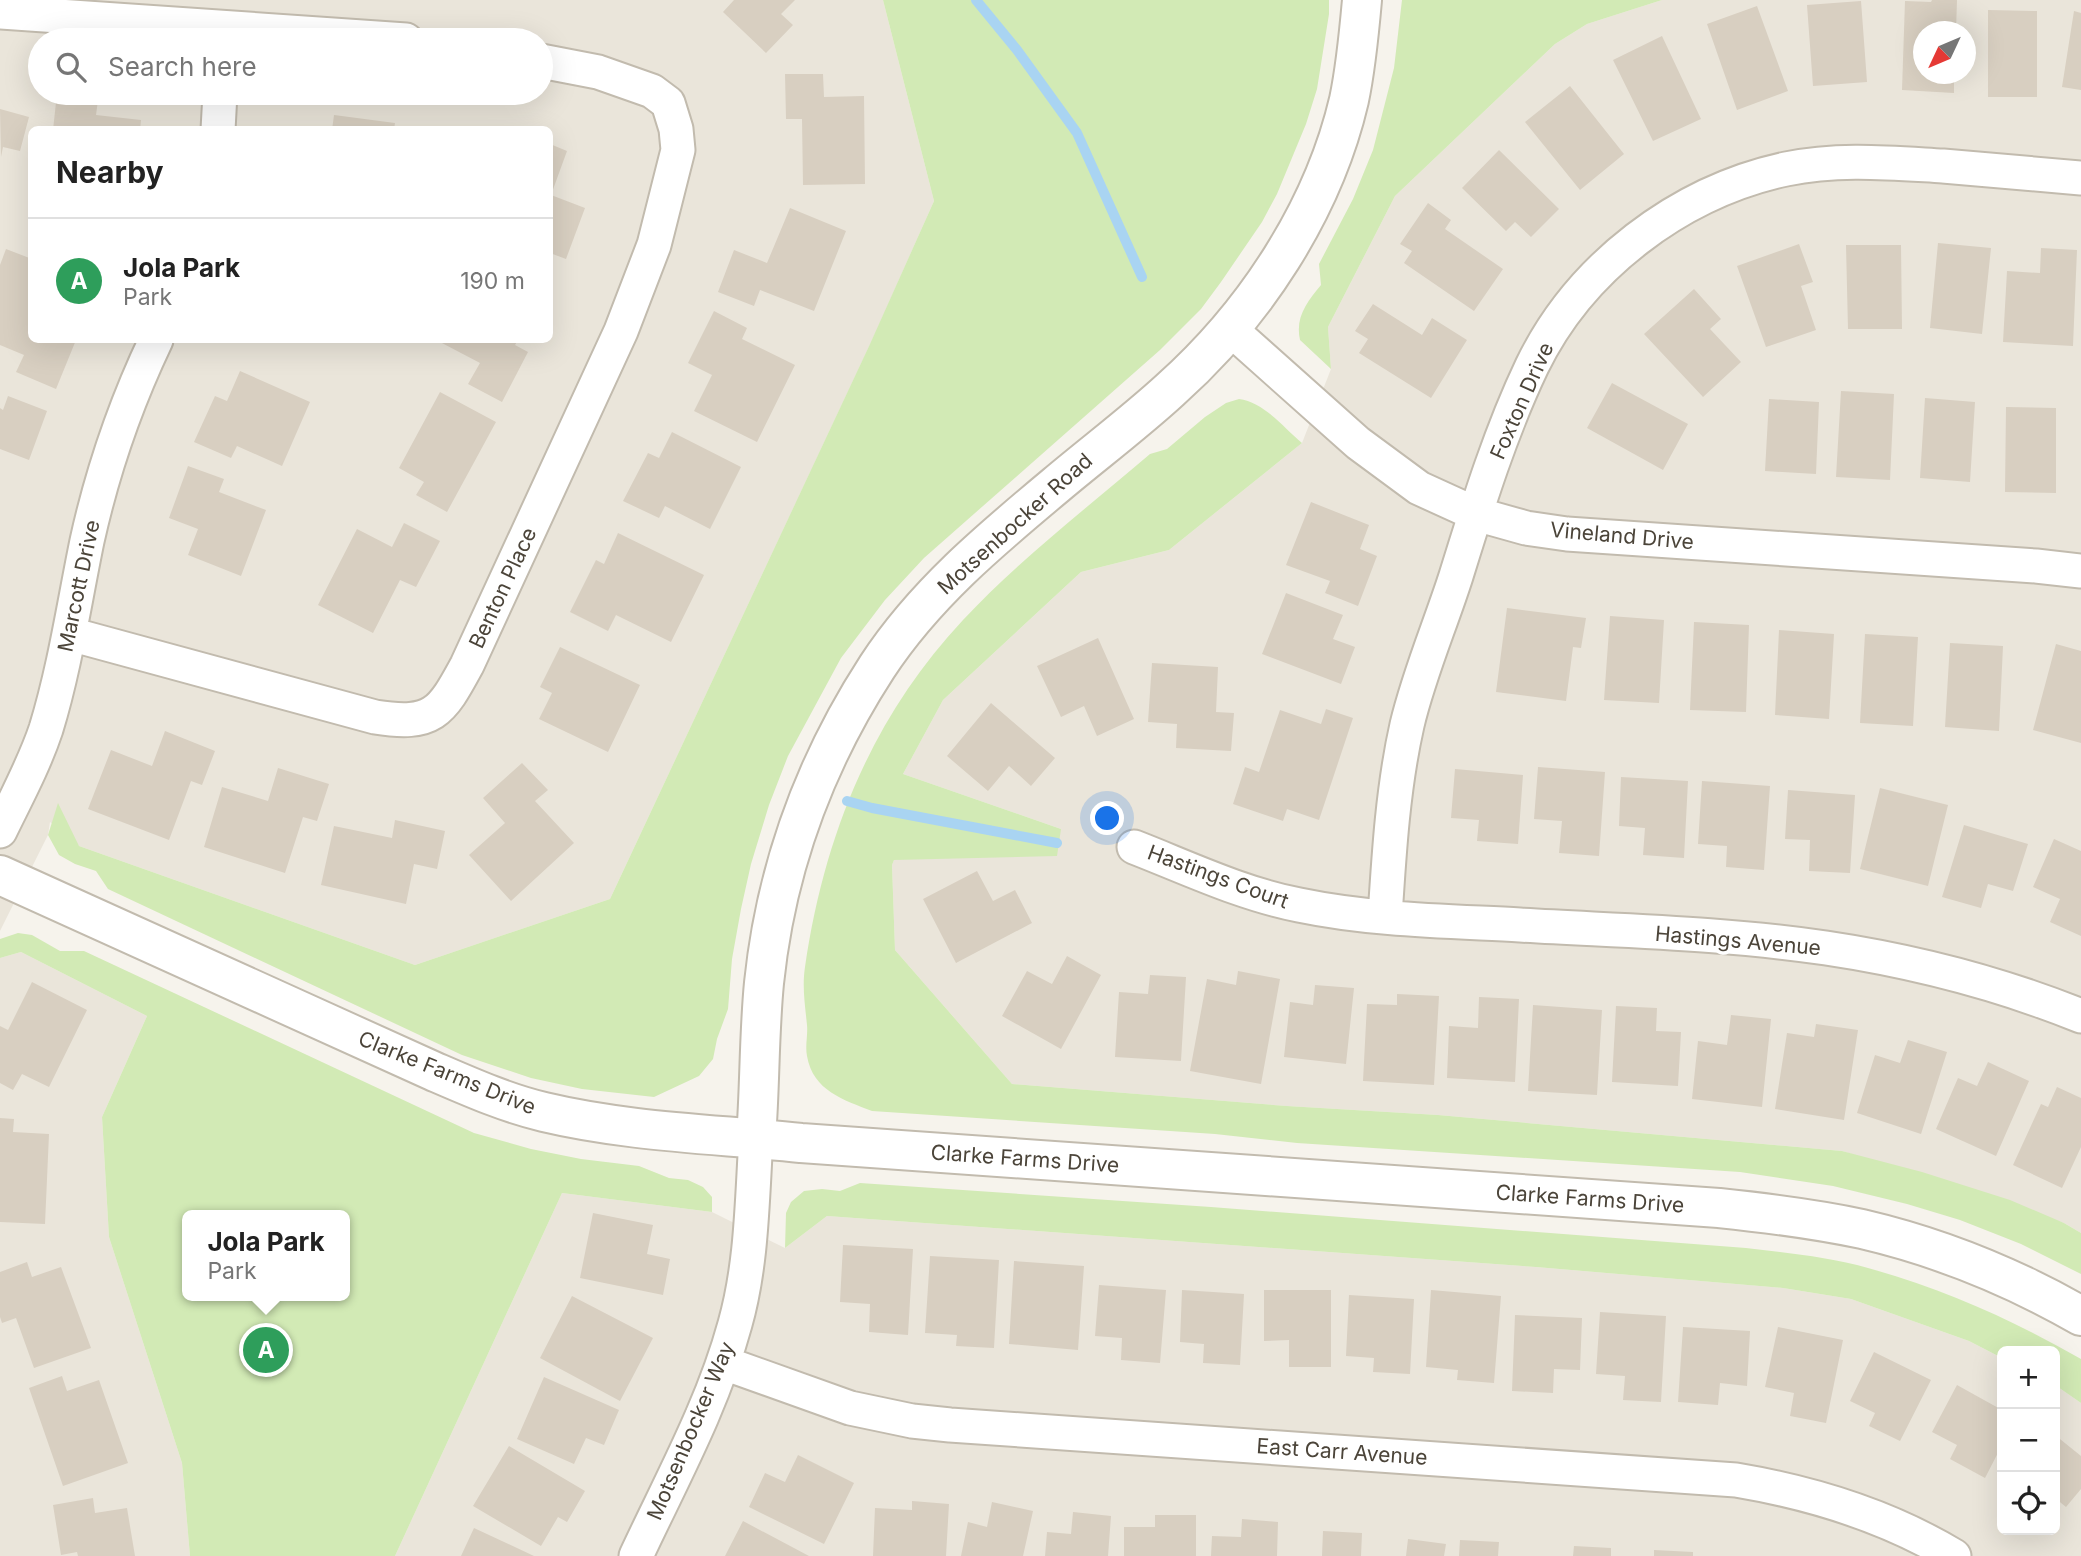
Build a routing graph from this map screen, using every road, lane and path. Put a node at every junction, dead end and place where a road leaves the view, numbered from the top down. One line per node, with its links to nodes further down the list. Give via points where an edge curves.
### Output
1 (1362, 0): 8 (street, Motsenbocker Road, via 1348,101 1324,174 1290,244)
2 (0, 12): 3 (street)
3 (169, 28)
4 (553, 64): 12 (street, Benton Place, via 652,91 668,103 678,150 643,276 617,341 467,665 441,708 421,719 375,717)
5 (219, 105): 6 (street)
6 (218, 126)
7 (2081, 178): 10 (street, Foxton Drive, via 1869,161 1827,162 1745,181 1703,197 1638,238 1610,262 1554,328 1512,412)
8 (1229, 328): 10 (street, Vineland Drive, via 1367,450 1419,488); 18 (street, Motsenbocker Road, via 1172,389 971,556 898,638 853,706 796,830 776,906 764,982)
9 (155, 343): 12 (street, Marcott Drive, via 97,503)
10 (1476, 514): 11 (street, Vineland Drive, via 1567,534); 16 (street, Foxton Drive, via 1408,722)
11 (2081, 571)
12 (70, 634): 13 (street, Marcott Drive, via 44,732)
13 (0, 831)
14 (1134, 847): 16 (street, Hastings Court, via 1264,897)
15 (0, 875): 18 (street, Clarke Farms Drive, via 433,1072 517,1104 598,1123)
16 (1385, 917): 17 (street, Hastings Avenue, via 1824,948 1968,978)
17 (2081, 1016)
18 (756, 1138): 19 (street, Clarke Farms Drive, via 1767,1213 1862,1229 1942,1252); 20 (street, Motsenbocker Way, via 747,1265)
19 (2081, 1316)
20 (724, 1363): 21 (street, Motsenbocker Way); 22 (street, East Carr Avenue, via 850,1408 912,1421 1736,1480 1835,1502 1908,1531)
21 (636, 1556)
22 (1954, 1556)

